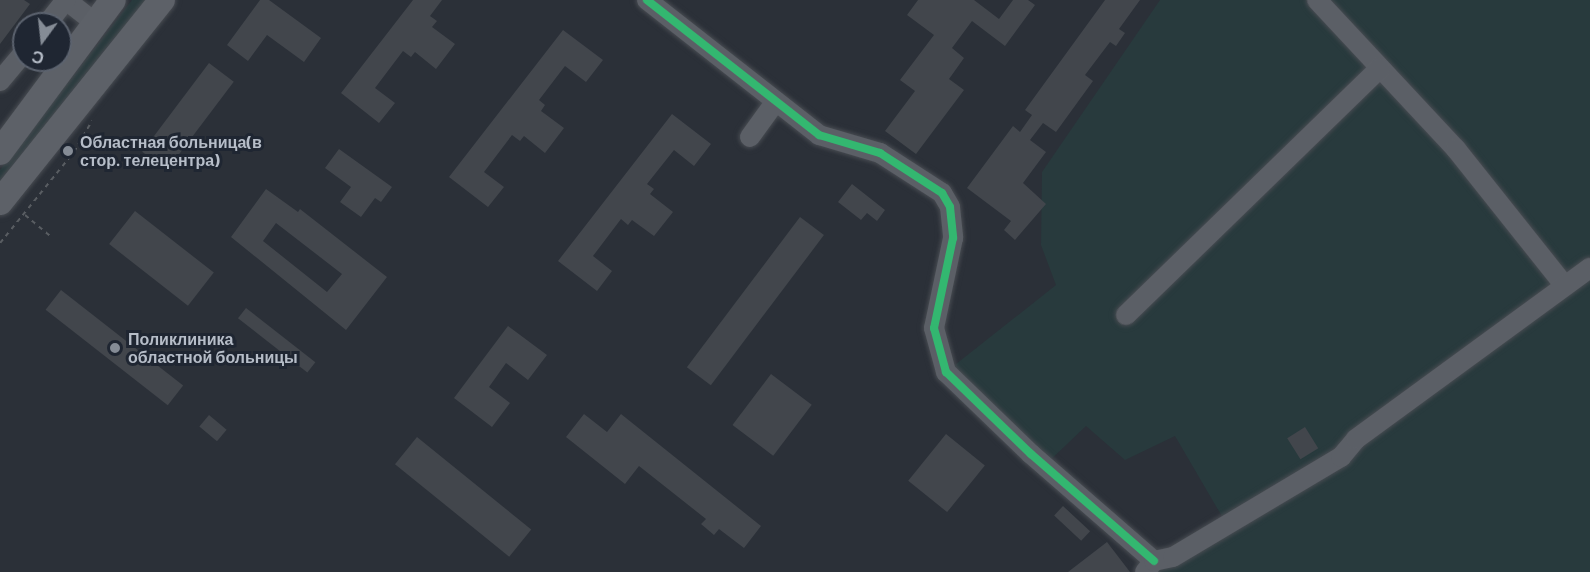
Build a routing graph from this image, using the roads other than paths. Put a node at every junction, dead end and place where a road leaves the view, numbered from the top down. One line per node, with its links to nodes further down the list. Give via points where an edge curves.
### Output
1 (113, 0): 6 (main road)
2 (162, 0): 13 (main road)
3 (647, 0): 10 (street)
4 (1317, 0): 8 (street)
5 (56, 12): 6 (street, via 66,0)
6 (95, 23): 12 (main road)
7 (12, 66): 9 (street)
8 (1380, 68): 15 (street, via 1456,149); 16 (street)
9 (0, 81)
10 (776, 101): 11 (street); 17 (street, via 819,135 880,153 942,193 950,207 952,237 934,328 946,372)
11 (750, 137)
12 (0, 152)
13 (0, 202)
14 (1590, 268): 15 (street)
15 (1564, 285): 17 (street, via 1356,439 1341,457 1173,557)
16 (1126, 315)
17 (1149, 566)

